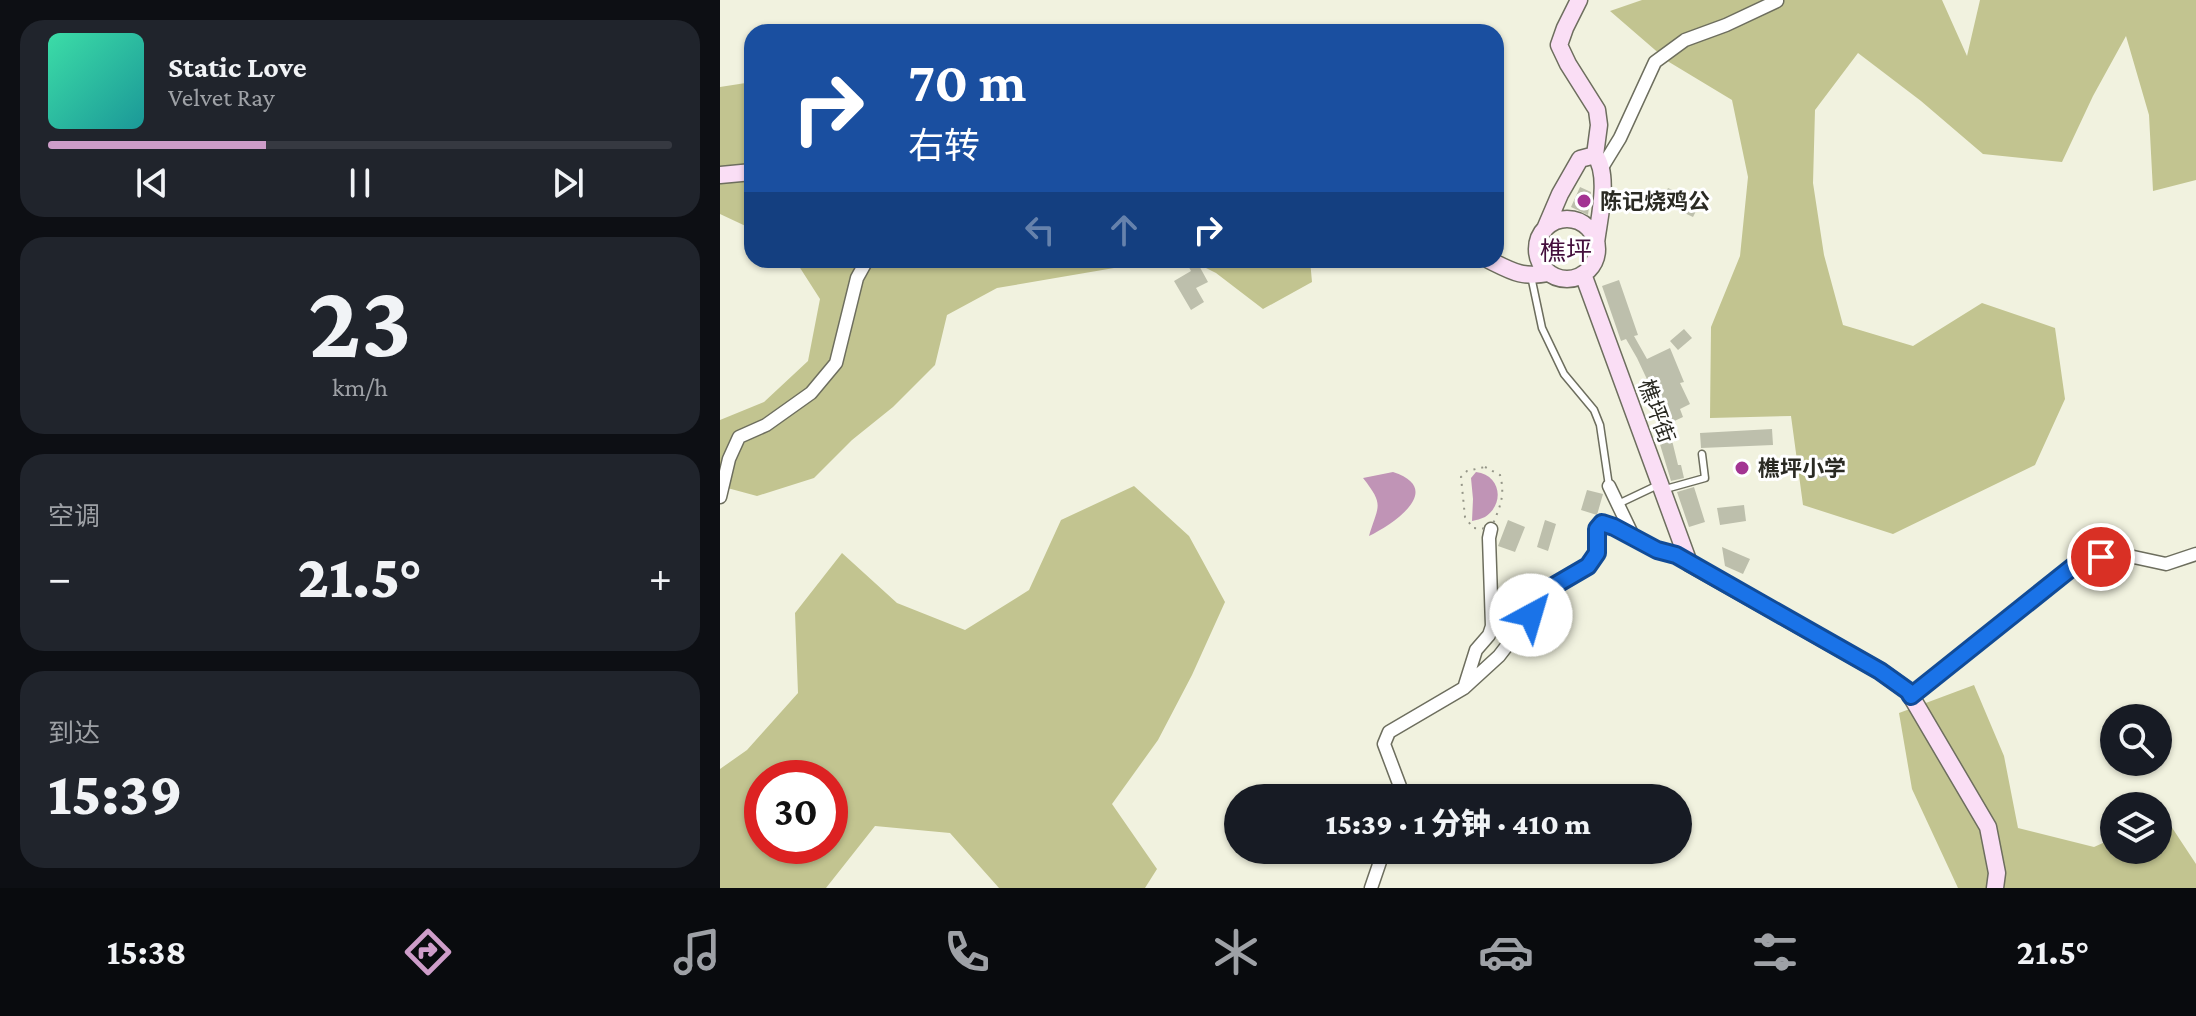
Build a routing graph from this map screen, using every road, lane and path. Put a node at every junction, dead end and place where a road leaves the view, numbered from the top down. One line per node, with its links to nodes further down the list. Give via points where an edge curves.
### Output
1 (1579, 0): 3 (street, via 1559,45 1597,110)
2 (1777, 1): 3 (street, via 1685,40 1655,62 1620,138)
3 (1598, 162): 6 (street, via 1580,159); 7 (street, via 1603,179)
4 (744, 173): 5 (street)
5 (720, 175)
6 (1545, 229): 7 (street, via 1571,220 1584,225); 10 (street, via 1537,248)
7 (1596, 243): 11 (street, via 1593,263)
8 (863, 268): 16 (street, via 836,363 811,393 739,437)
9 (1504, 268): 12 (street)
10 (1549, 273): 11 (street, via 1562,278); 12 (street)
11 (1583, 274): 15 (street, 樵坪街)
12 (1531, 276): 14 (lane, via 1542,328 1564,374 1600,425)
13 (1702, 454): 15 (lane, via 1705,478)
14 (1609, 486): 17 (street)
15 (1661, 487): 17 (lane); 21 (street, 樵坪街)
16 (720, 497)
17 (1618, 504): 19 (street)
18 (1491, 529): 18 (path, via 1503,496 1500,475 1485,467 1467,471 1461,477 1465,517 1473,528); 22 (street, via 1492,626 1476,650)
19 (1634, 538): 21 (street); 22 (street, via 1602,523 1597,553 1588,566 1552,587 1499,656)
20 (2196, 554): 23 (street, via 2166,564 2129,556 2075,565)
21 (1689, 563): 23 (street, via 1880,671)
22 (1464, 688): 24 (street, via 1389,732 1384,744)
23 (1911, 696): 27 (street, via 1988,827)
24 (1399, 784)
25 (1379, 864): 26 (street)
26 (1371, 888)
27 (1995, 888)

